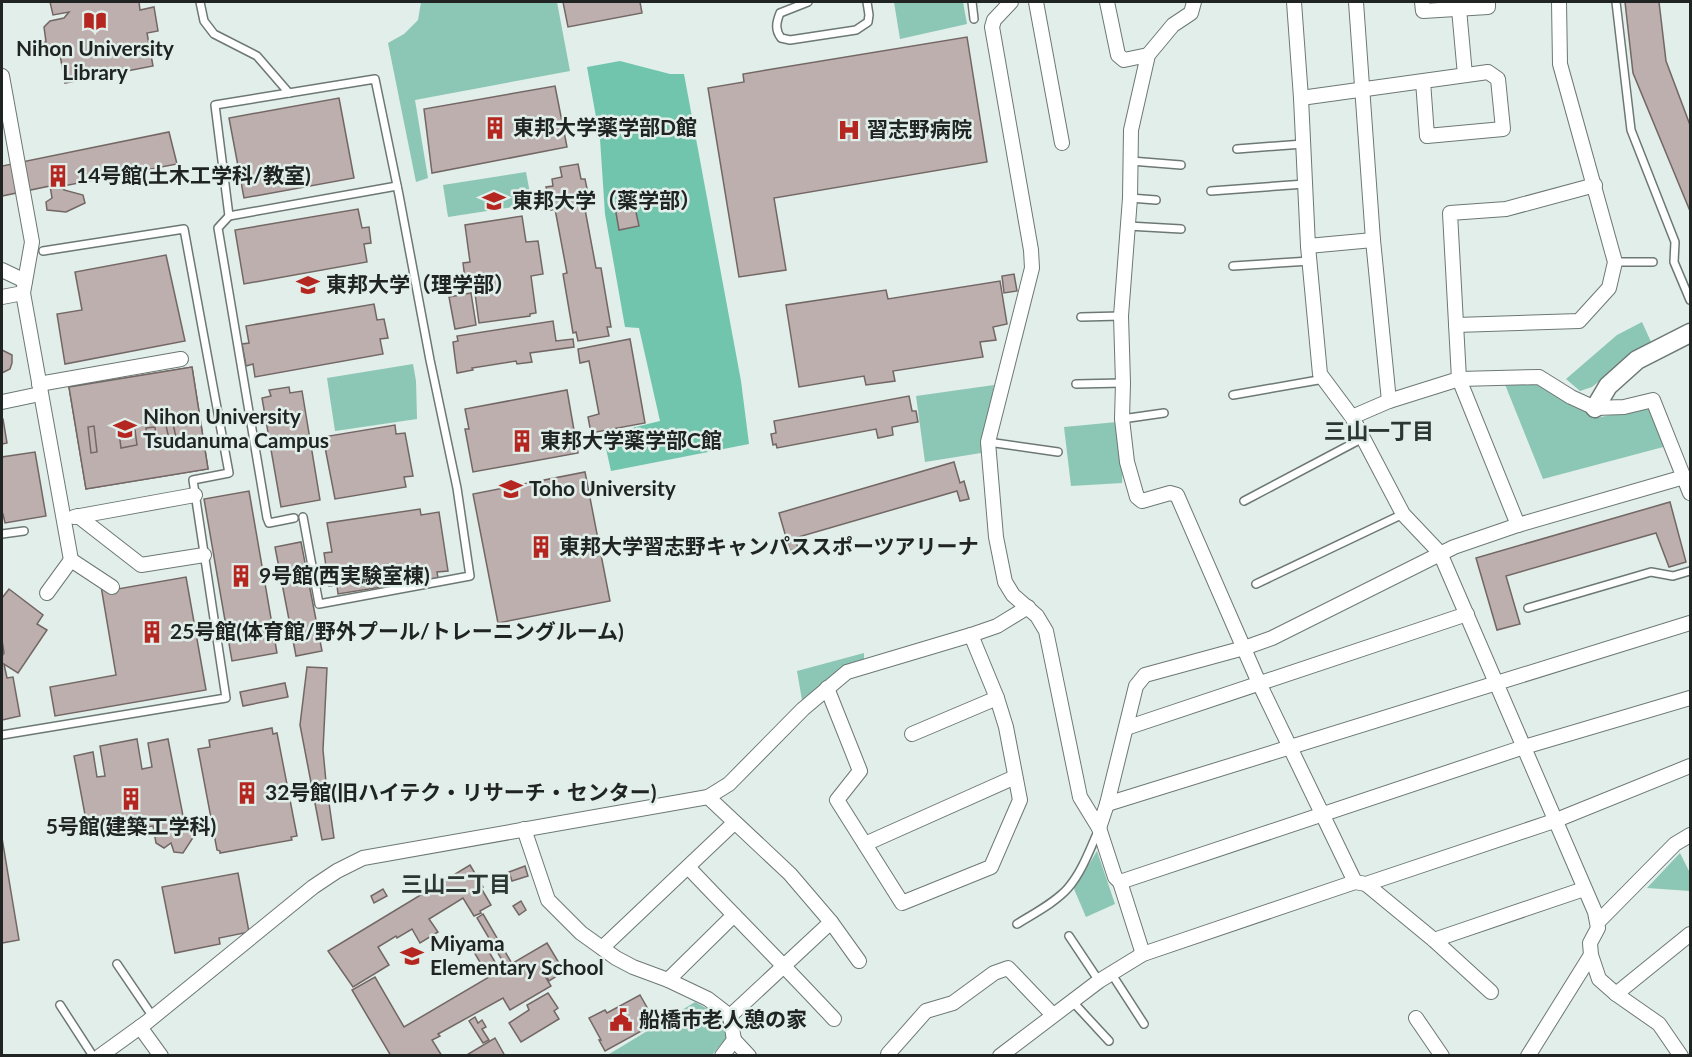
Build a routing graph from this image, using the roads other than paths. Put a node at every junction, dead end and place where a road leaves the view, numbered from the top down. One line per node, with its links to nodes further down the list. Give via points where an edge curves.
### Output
1 (200, 2): 22 (lane, via 204,21 214,34 257,56)
2 (808, 2): 3 (lane, via 780,13 776,23 781,38 856,30 868,22)
3 (867, 2)
4 (972, 2): 16 (lane)
5 (1011, 2): 68 (street, via 992,27 1032,268)
6 (1036, 2): 25 (street)
7 (1107, 2): 17 (street, via 1118,55 1124,60)
8 (1194, 2): 17 (street, via 1191,13 1173,25)
9 (1294, 2): 23 (street)
10 (1356, 2): 21 (street)
11 (1422, 2): 15 (street, via 1423,11)
12 (1488, 2): 15 (street, via 1488,7)
13 (1559, 2): 31 (street, via 1560,64)
14 (1616, 2): 49 (lane, via 1631,130 1676,242 1674,262)
15 (1459, 9): 18 (street)
16 (974, 19)
17 (1148, 55): 28 (street, via 1131,130)
18 (1465, 75): 20 (street); 20 (street, via 1488,72 1498,79 1503,129 1427,136)
19 (2, 76): 24 (street)
20 (1423, 81): 21 (street)
21 (1362, 90): 23 (street); 39 (street)
22 (289, 93): 32 (lane, via 375,79); 36 (lane, via 215,105)
23 (1301, 98): 26 (street)
24 (7, 139): 47 (street, via 32,242)
25 (1062, 143)
26 (1304, 144): 27 (lane); 30 (street)
27 (1237, 149)
28 (1131, 161): 29 (lane); 34 (street)
29 (1181, 165)
30 (1305, 184): 33 (lane); 40 (street)
31 (1594, 185): 43 (street); 52 (street, via 1506,209 1450,213)
32 (397, 186): 36 (lane); 76 (lane, via 458,488 470,576 319,604)
33 (1211, 191)
34 (1130, 198): 35 (lane); 37 (street)
35 (1156, 200)
36 (229, 216): 77 (lane, via 218,228 267,518 269,524)
37 (1128, 226): 38 (lane); 51 (street)
38 (1181, 230)
39 (1373, 240): 40 (street); 61 (street)
40 (1308, 246): 42 (street)
41 (43, 251): 72 (lane, via 184,229 229,473 193,480)
42 (1310, 261): 45 (lane); 55 (street, via 1320,374)
43 (1615, 262): 44 (lane); 52 (street, via 1609,288 1579,321)
44 (1653, 262)
45 (1233, 266)
46 (2, 270): 47 (street)
47 (24, 287): 48 (street); 59 (street)
48 (2, 297)
49 (1690, 300)
50 (1081, 316): 51 (lane)
51 (1121, 316): 57 (street)
52 (1456, 325): 56 (street)
53 (1690, 333): 63 (street, via 1637,360 1608,386)
54 (181, 359): 59 (street)
55 (1324, 379): 60 (lane); 65 (street)
56 (1459, 379): 61 (street); 63 (street, via 1539,377); 79 (street)
57 (1123, 383): 58 (lane); 66 (street)
58 (1076, 384)
59 (40, 389): 62 (street); 78 (street)
60 (1233, 394)
61 (1389, 401): 65 (street)
62 (2, 402)
63 (1595, 408): 70 (street, via 1653,400)
64 (1164, 413): 66 (lane)
65 (1352, 417): 67 (street)
66 (1122, 419): 94 (street, via 1127,462 1137,497 1142,501 1170,493 1177,495)
67 (1363, 438): 73 (lane); 74 (street)
68 (988, 442): 69 (lane); 89 (street, via 996,537 1005,582)
69 (1058, 452)
70 (1684, 477): 71 (street); 79 (street)
71 (1690, 493)
72 (195, 495): 75 (street); 83 (lane)
73 (1244, 501)
74 (1403, 514): 82 (street); 86 (lane)
75 (78, 516): 78 (street); 83 (street, via 141,565)
76 (303, 517)
77 (294, 518)
78 (63, 519): 84 (street)
79 (1518, 525): 82 (street)
80 (24, 531): 81 (lane)
81 (2, 534)
82 (1440, 553): 91 (street); 94 (street, via 1272,638)
83 (204, 555): 102 (lane, via 226,698)
84 (71, 560): 87 (street); 88 (street)
85 (1690, 571): 90 (lane, via 1673,576 1651,572)
86 (1256, 584)
87 (112, 587)
88 (46, 593)
89 (1028, 607): 93 (street, via 997,626); 112 (street, via 1046,631 1080,797)
90 (1528, 608)
91 (1467, 614): 95 (street); 96 (street)
92 (1690, 623): 96 (street)
93 (971, 635): 97 (street, via 846,672); 98 (street)
94 (1244, 648): 95 (street); 100 (street, via 1145,675 1136,686)
95 (1259, 683): 100 (street); 103 (street)
96 (1496, 683): 103 (street); 104 (street)
97 (827, 688): 107 (street, via 729,784); 115 (street, via 860,771 837,800)
98 (997, 698): 101 (street); 106 (street)
99 (1690, 698): 104 (street)
100 (1125, 728): 108 (street)
101 (912, 734)
102 (2, 735)
103 (1290, 747): 108 (street); 109 (street)
104 (1524, 747): 109 (street); 110 (street)
105 (1690, 766): 110 (street)
106 (1015, 777): 115 (street); 115 (street, via 1020,800 991,867 902,903)
107 (708, 797): 111 (street); 113 (street)
108 (1107, 804): 112 (street)
109 (1322, 814): 117 (street); 118 (street)
110 (1554, 821): 118 (street); 119 (street)
111 (734, 823): 116 (street); 121 (street, via 790,874)
112 (1099, 828): 117 (street); 123 (lane, via 1069,887)
113 (524, 829): 127 (street, via 548,900); 142 (street, via 363,858 337,871)
114 (1690, 835): 122 (street, via 1675,844)
115 (865, 844)
116 (688, 867): 120 (street); 127 (street)
117 (1120, 882): 128 (street)
118 (1360, 883): 126 (street); 128 (street)
119 (1584, 889): 122 (street); 126 (street)
120 (734, 915): 132 (street); 134 (street)
121 (831, 922): 130 (street); 132 (street)
122 (1598, 922): 129 (street, via 1590,943)
123 (1017, 924)
124 (1690, 934): 137 (street)
125 (1068, 936): 135 (lane)
126 (1434, 940): 136 (street)
127 (602, 948): 134 (street, via 633,967)
128 (1143, 954): 133 (street)
129 (1591, 956): 137 (street, via 1599,979); 157 (street)
130 (860, 961)
131 (117, 964): 142 (lane)
132 (785, 965): 141 (street); 144 (street)
133 (1111, 972): 135 (street); 145 (lane)
134 (668, 980): 141 (street, via 708,999)
135 (1099, 981): 138 (street)
136 (1491, 992)
137 (1616, 994): 158 (street, via 1659,1024)
138 (1072, 1001): 140 (street); 148 (lane)
139 (60, 1005): 149 (lane)
140 (1053, 1015): 154 (street, via 1008,968 994,973 953,1004 926,1011); 155 (street)
141 (730, 1016): 147 (street)
142 (153, 1017): 146 (street)
143 (1416, 1018): 156 (street)
144 (834, 1019)
145 (1144, 1024)
146 (140, 1027): 150 (street); 151 (street)
147 (734, 1040): 152 (street); 153 (street)
148 (1109, 1041)
149 (93, 1056)
150 (100, 1056)
151 (161, 1056)
152 (722, 1056)
153 (749, 1056)
154 (888, 1056)
155 (999, 1056)
156 (1442, 1056)
157 (1528, 1056)
158 (1681, 1056)

